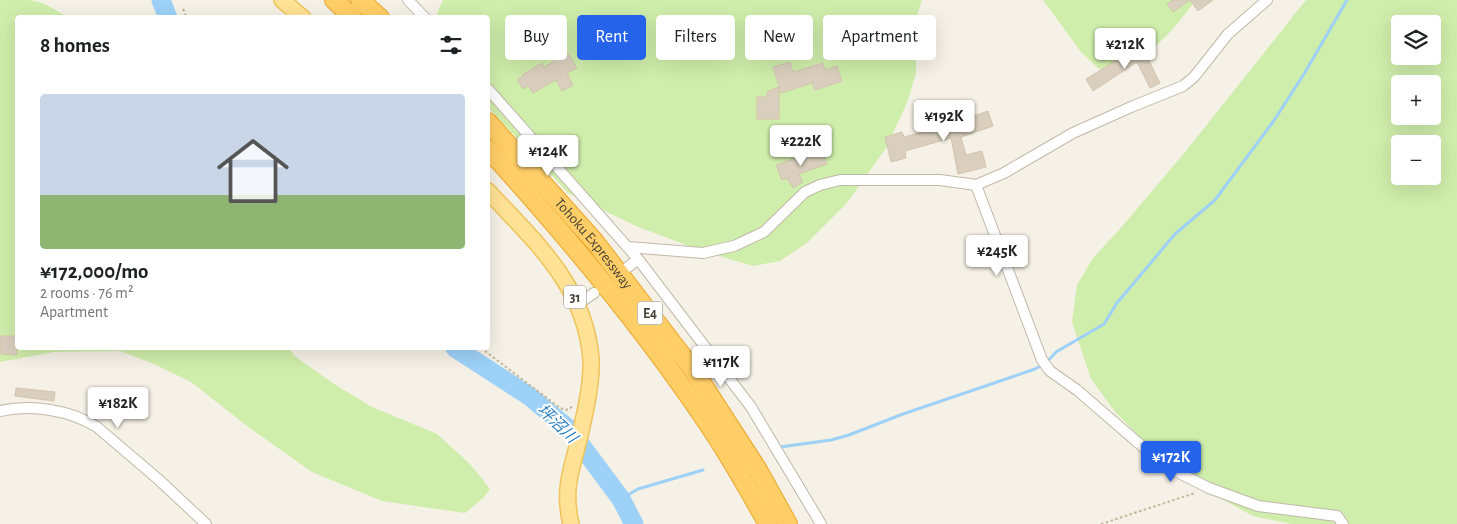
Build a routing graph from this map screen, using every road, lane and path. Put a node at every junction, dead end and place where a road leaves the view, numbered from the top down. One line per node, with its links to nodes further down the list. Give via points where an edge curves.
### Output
1 (282, 0): 8 (main road)
2 (334, 0): 9 (highway)
3 (360, 0): 10 (highway)
4 (408, 0): 11 (street)
5 (1267, 0): 15 (street, via 1228,34 1184,86 1073,133 1004,173)
6 (183, 9): 7 (path)
7 (186, 15)
8 (300, 15)
9 (351, 15)
10 (377, 15)
11 (422, 15)
12 (490, 91): 17 (street)
13 (490, 124): 29 (highway, Tohoku Expressway / E4, via 595,242 688,363 743,446)
14 (490, 151): 28 (highway, Tohoku Expressway / E4, via 570,242 661,357 710,427)
15 (976, 185): 17 (street, via 940,180 840,180 805,192 764,232 734,246 703,253); 25 (street, via 1044,364 1165,466)
16 (490, 193): 21 (main road, 31, via 555,265)
17 (628, 247): 18 (street)
18 (638, 258): 19 (street); 30 (street, via 751,407)
19 (628, 267)
20 (594, 293): 21 (street)
21 (578, 304): 27 (main road, 31, via 591,361 581,432 569,475 567,509)
22 (484, 350): 23 (path, via 560,408)
23 (574, 407)
24 (0, 411): 26 (street, via 50,410 87,421 158,479)
25 (1209, 488): 31 (path); 32 (street, via 1258,506 1337,516)
26 (206, 524)
27 (571, 524)
28 (768, 524)
29 (788, 524)
30 (821, 524)
31 (1102, 524)
32 (1343, 524)

